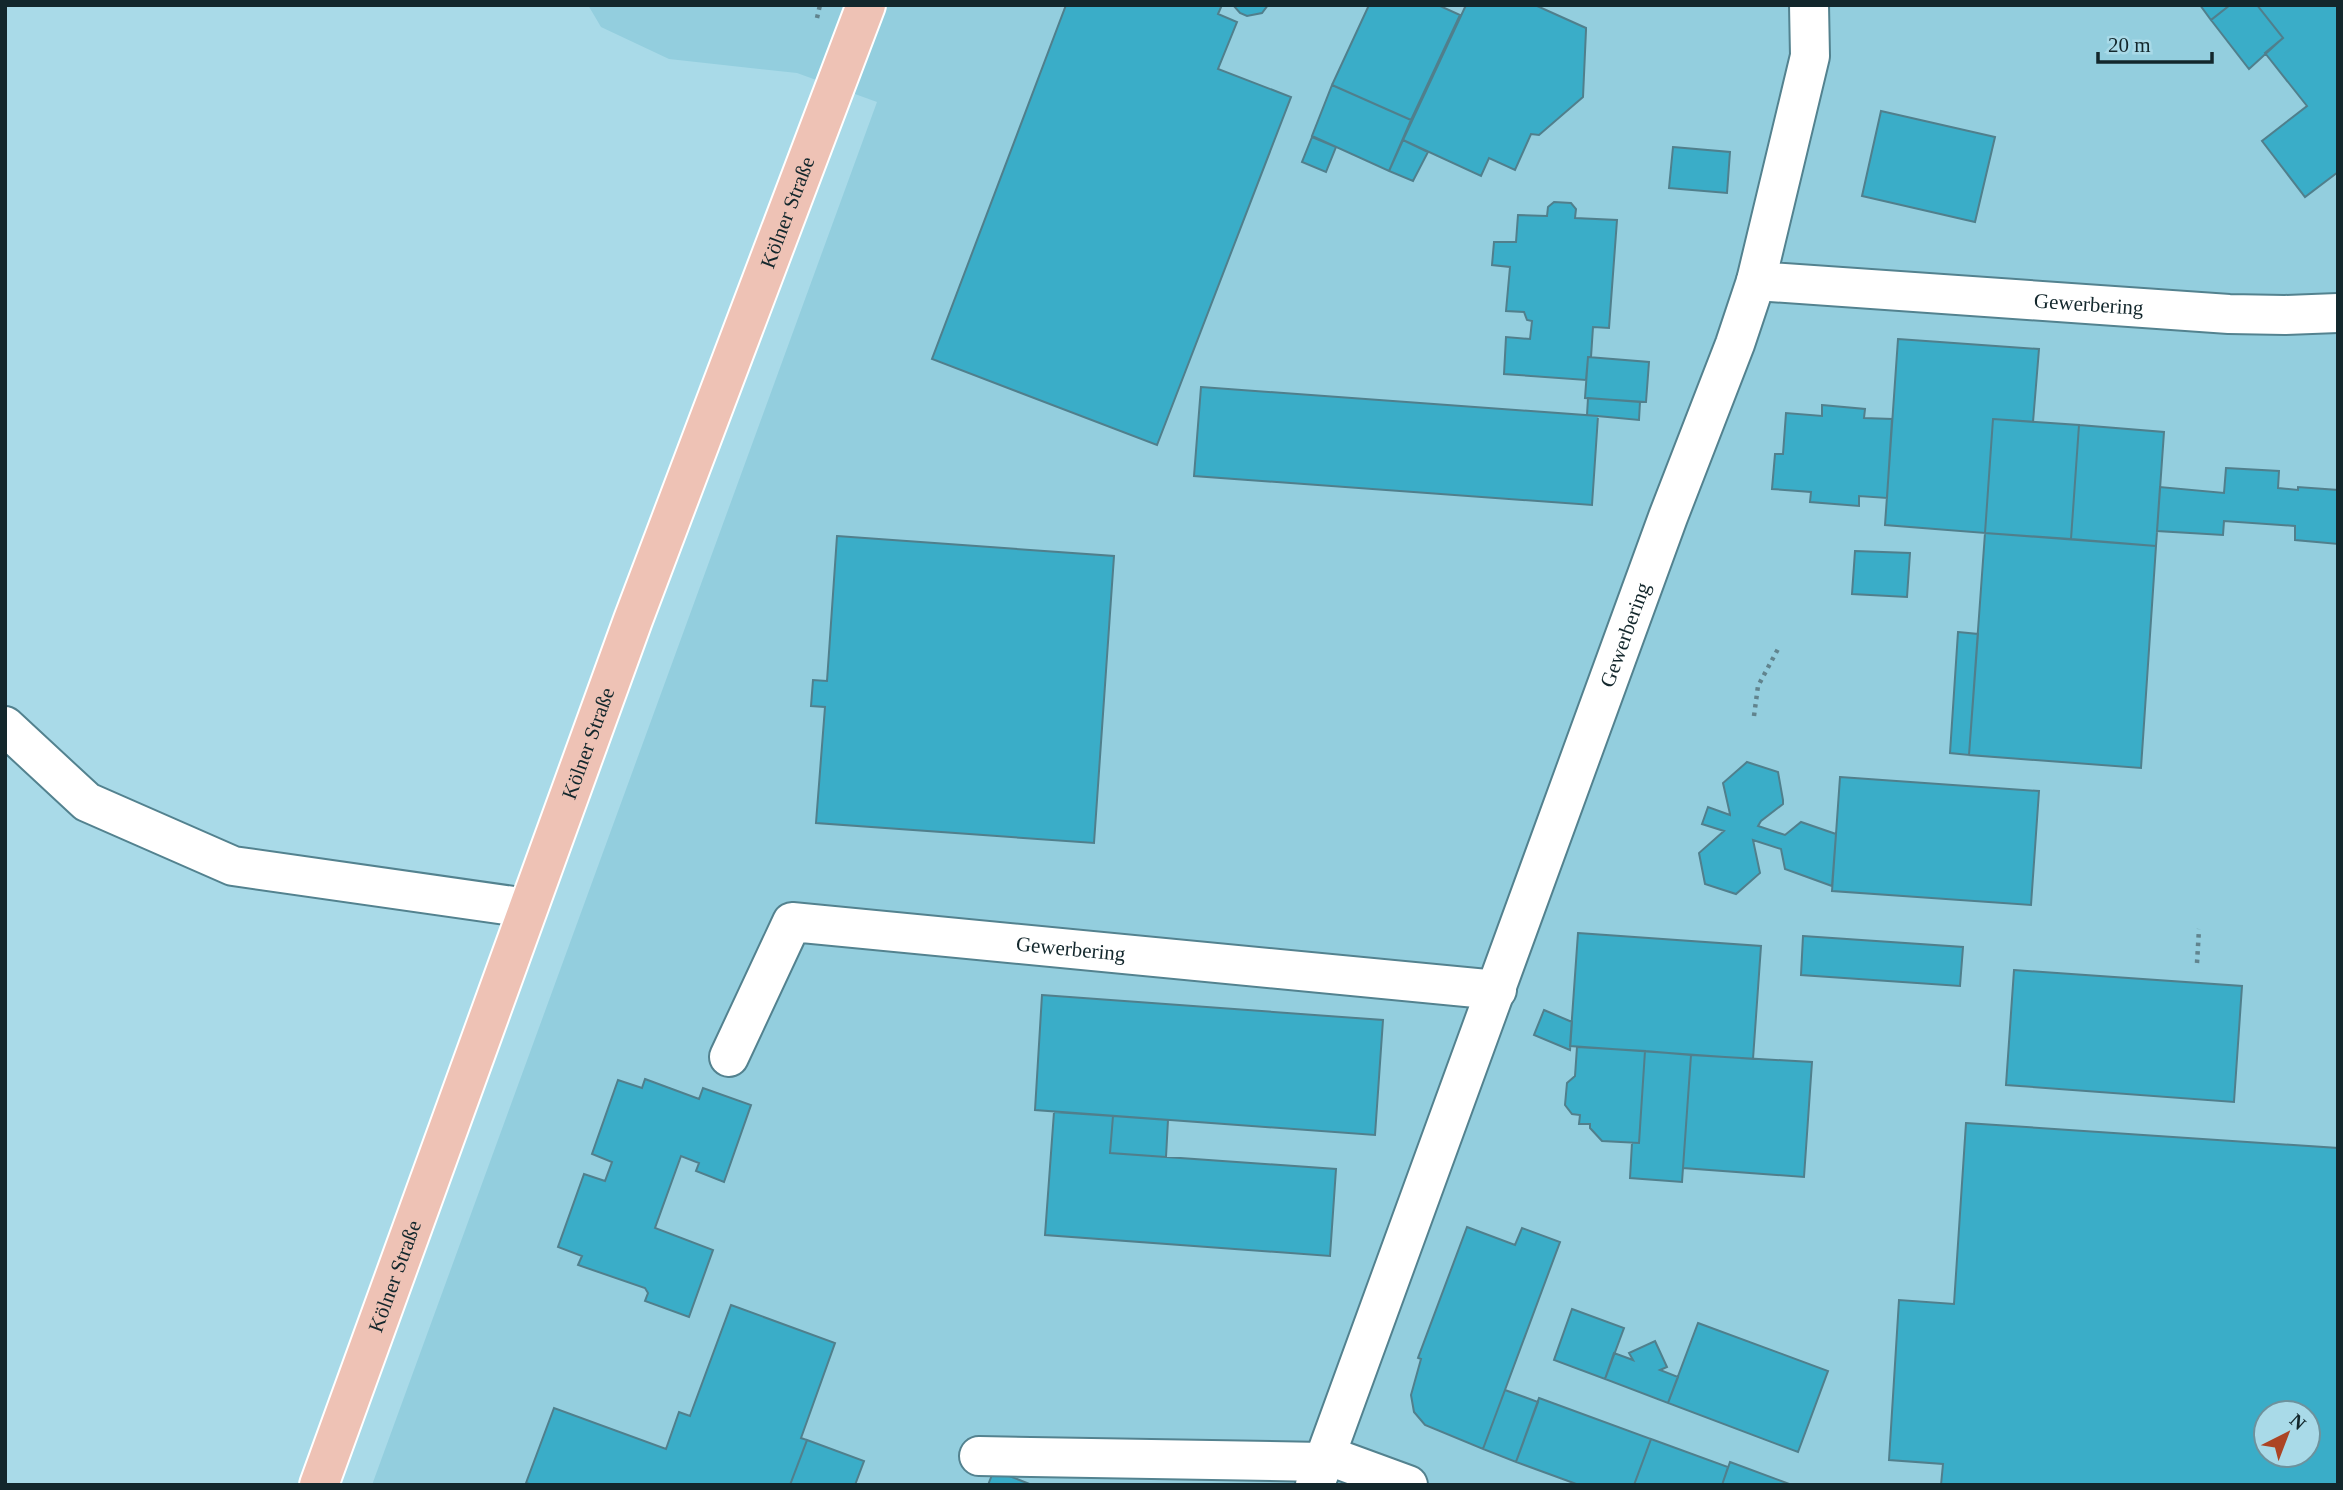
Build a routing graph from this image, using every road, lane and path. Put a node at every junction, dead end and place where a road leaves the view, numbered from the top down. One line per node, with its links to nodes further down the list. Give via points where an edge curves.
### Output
1 (866, 5): 8 (main road, Kölner Straße)
2 (1809, 5): 3 (street, Gewerbering, via 1810,56)
3 (1756, 281): 4 (street, Gewerbering, via 2230,314); 11 (street, Gewerbering)
4 (2338, 313)
5 (1779, 649): 6 (path, via 1758,686)
6 (1754, 716)
7 (5, 726): 8 (street, via 87,802 233,866)
8 (527, 908): 15 (main road, Kölner Straße)
9 (2199, 929): 10 (path)
10 (2197, 962)
11 (1497, 990): 12 (street, Gewerbering, via 792,922); 14 (street, Gewerbering)
12 (729, 1057)
13 (979, 1456): 14 (street)
14 (1321, 1467): 16 (street)
15 (319, 1485)
16 (1408, 1485)

